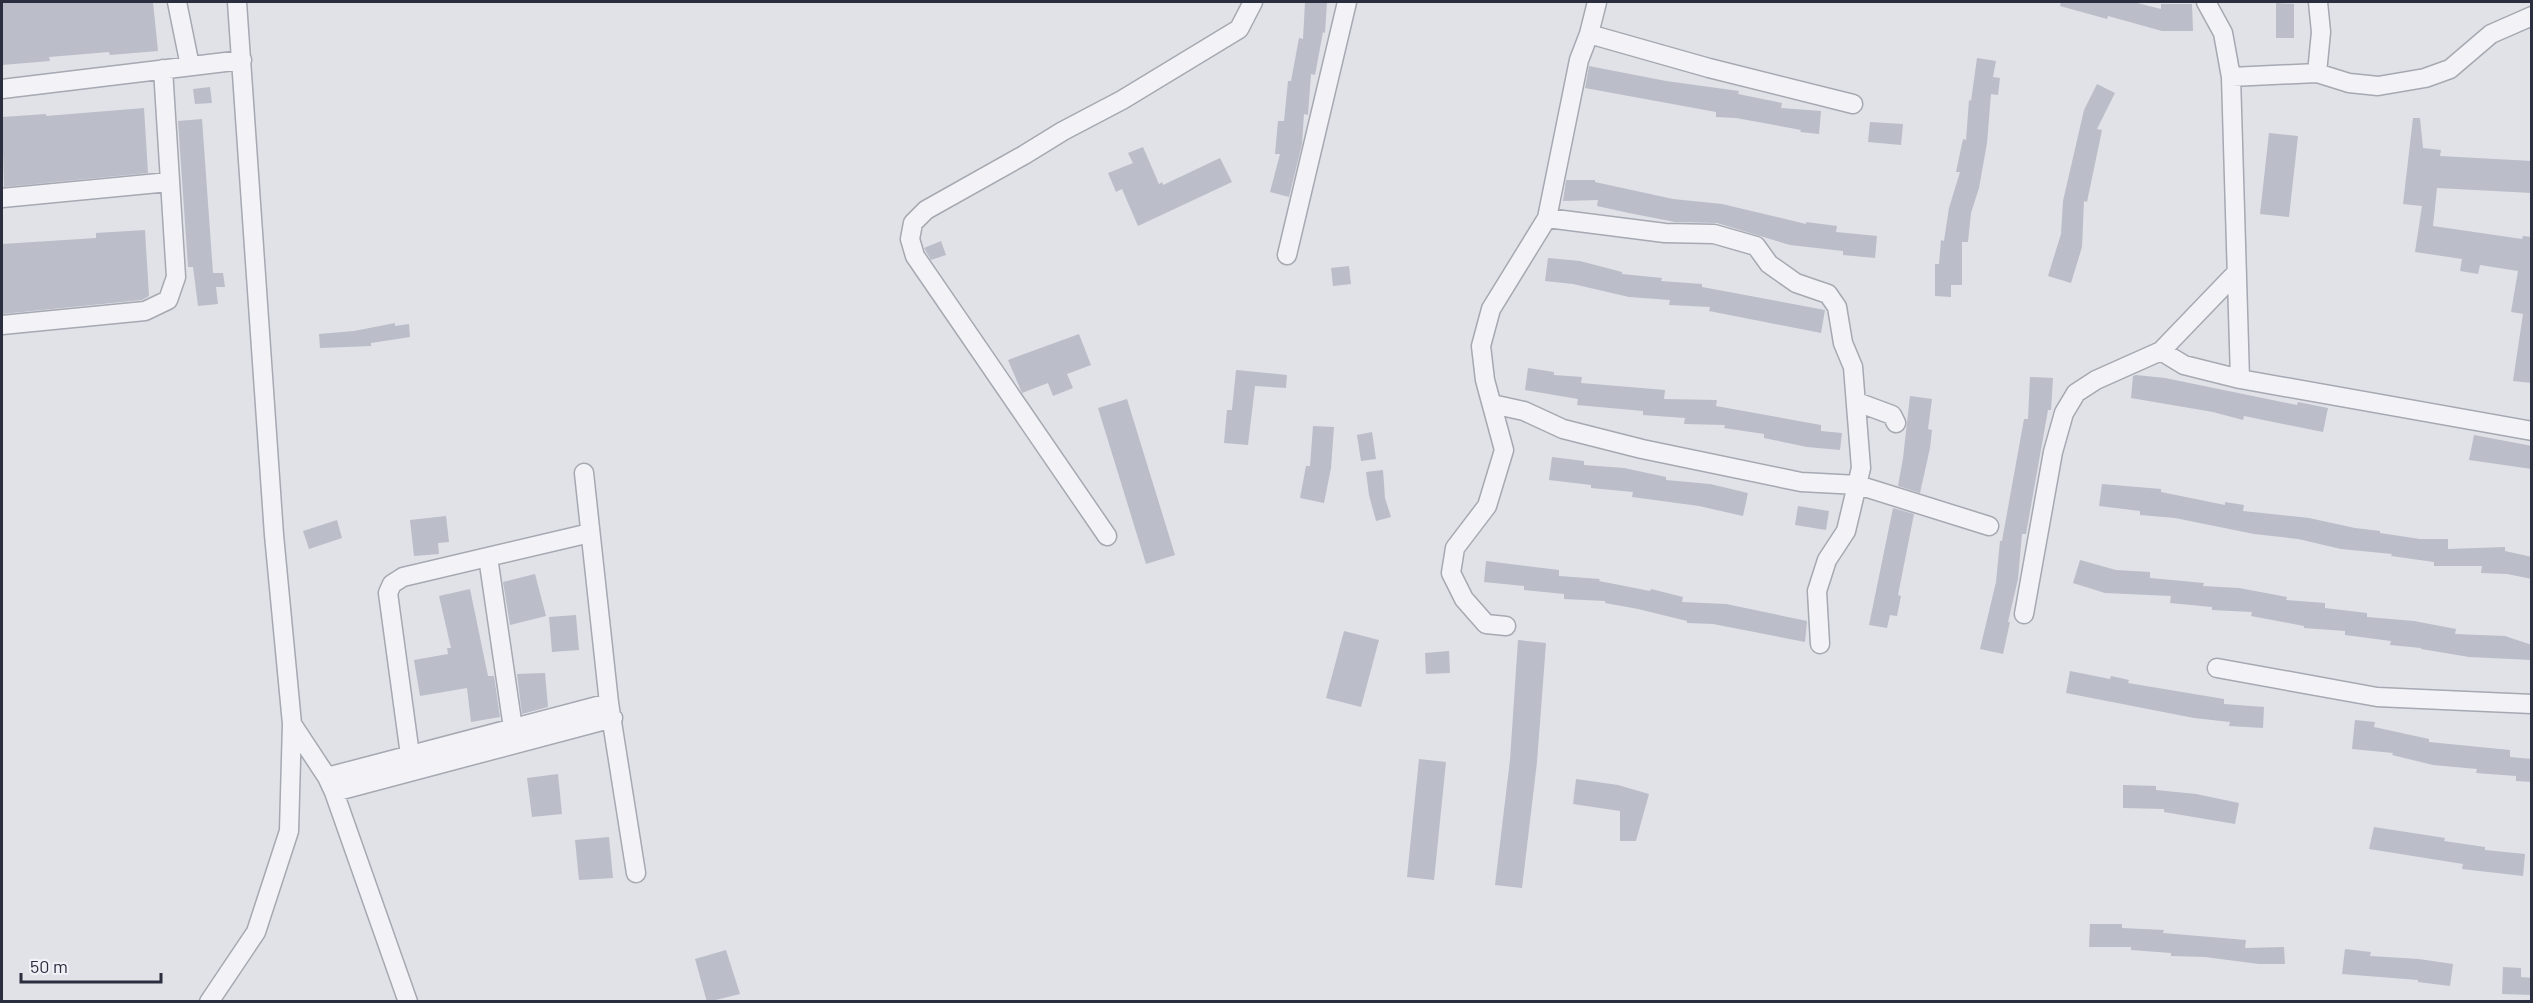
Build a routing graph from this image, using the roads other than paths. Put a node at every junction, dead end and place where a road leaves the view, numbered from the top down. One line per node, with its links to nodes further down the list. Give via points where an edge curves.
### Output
1 (177, 2): 11 (street)
2 (237, 2): 10 (street)
3 (1253, 2): 33 (street, via 1239,29 926,210 913,224 910,239 915,256)
4 (1347, 2): 20 (street)
5 (1597, 2): 9 (street)
6 (2206, 2): 14 (street, via 2223,33)
7 (2318, 2): 13 (street)
8 (2532, 16): 13 (street, via 2491,34 2450,69 2425,78 2378,86 2349,83)
9 (1589, 34): 16 (street); 19 (street, via 1579,60)
10 (242, 60): 11 (street); 41 (street, via 272,511)
11 (190, 66): 12 (street)
12 (163, 69): 15 (street); 17 (street)
13 (2317, 73): 14 (street)
14 (2231, 76): 21 (street)
15 (2, 89)
16 (1853, 104)
17 (169, 182): 18 (street); 22 (street, via 176,278 168,300 145,311)
18 (2, 198)
19 (1547, 218): 25 (street, via 1665,233 1714,234 1756,246 1769,264 1796,283 1828,294 1836,307 1843,344 1853,367); 26 (street, via 1491,309 1481,346)
20 (1287, 255)
21 (2237, 272): 23 (street); 24 (street)
22 (2, 325)
23 (2161, 351): 24 (street, via 2184,365); 35 (street, via 2076,393 2064,414 2053,452)
24 (2240, 379): 28 (street)
25 (1857, 402): 27 (street, via 1892,415); 30 (street, via 1861,468)
26 (1492, 404): 30 (street, via 1524,411 1563,429 1642,449 1801,482); 36 (street, via 1504,450 1487,506 1455,548 1450,573 1464,599 1486,624)
27 (1896, 423)
28 (2532, 431)
29 (584, 473): 32 (street)
30 (1858, 485): 31 (street); 37 (street, via 1846,531 1827,560 1818,591)
31 (1989, 526)
32 (590, 533): 34 (street); 40 (street)
33 (1107, 536)
34 (488, 557): 42 (street); 43 (street, via 403,577 392,584 388,593)
35 (2024, 614)
36 (1506, 626)
37 (1820, 644)
38 (2217, 668): 39 (street, via 2377,697)
39 (2532, 704)
40 (611, 710): 42 (street); 44 (street); 45 (street)
41 (292, 724): 44 (street); 46 (street, via 288,831 256,932)
42 (513, 728): 43 (street)
43 (410, 755): 44 (street)
44 (330, 784): 47 (street)
45 (636, 873)
46 (209, 1002)
47 (408, 1002)

